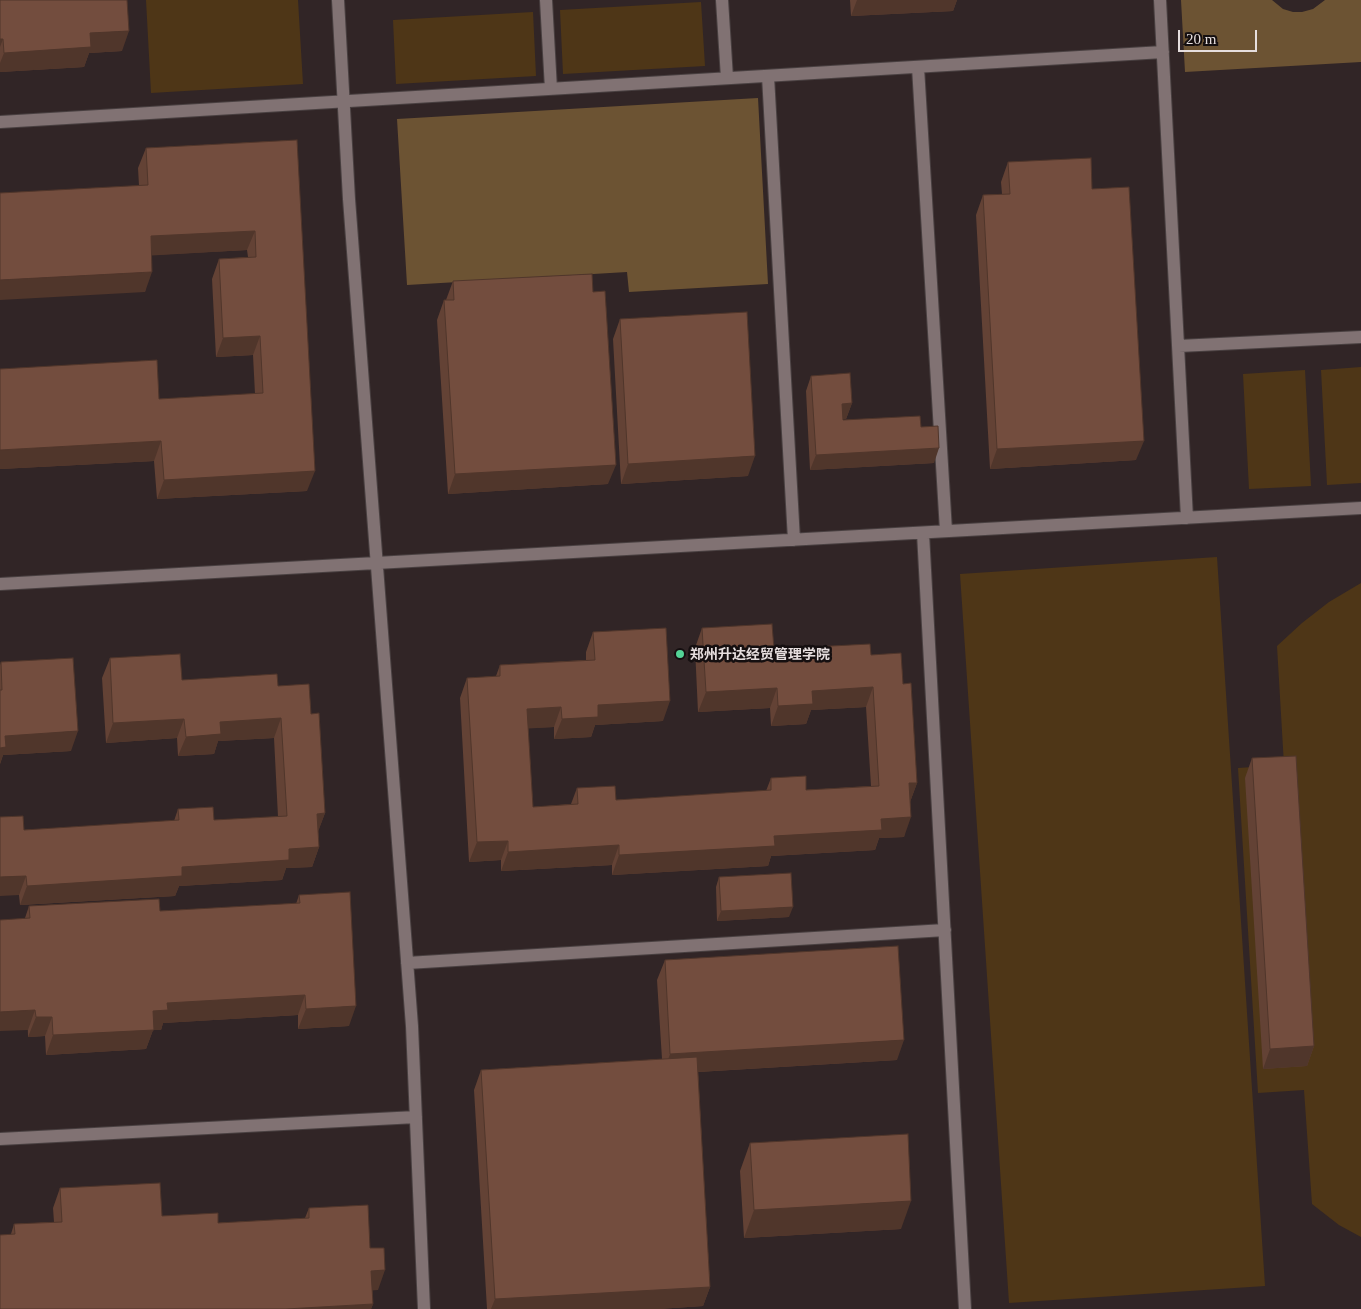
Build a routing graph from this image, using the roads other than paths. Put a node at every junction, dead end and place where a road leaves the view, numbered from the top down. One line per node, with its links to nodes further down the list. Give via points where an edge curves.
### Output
1 (338, 0): 10 (lane)
2 (546, 0): 9 (lane)
3 (722, 0): 8 (lane)
4 (1160, 0): 5 (lane)
5 (1163, 52): 6 (lane); 13 (lane)
6 (918, 67): 7 (lane); 16 (lane)
7 (768, 76): 8 (lane); 18 (lane)
8 (727, 78): 9 (lane)
9 (551, 89): 10 (lane)
10 (344, 101): 11 (lane); 19 (lane)
11 (0, 122)
12 (1361, 336): 13 (lane)
13 (1179, 346): 15 (lane)
14 (1361, 508): 15 (lane)
15 (1187, 518): 16 (lane)
16 (946, 531): 17 (lane)
17 (923, 533): 18 (lane); 21 (lane)
18 (794, 540): 19 (lane)
19 (377, 564): 20 (lane); 22 (lane)
20 (0, 584)
21 (945, 930): 22 (lane); 26 (lane)
22 (407, 963): 23 (lane)
23 (416, 1117): 24 (lane); 25 (lane)
24 (0, 1139)
25 (424, 1309)
26 (966, 1309)

